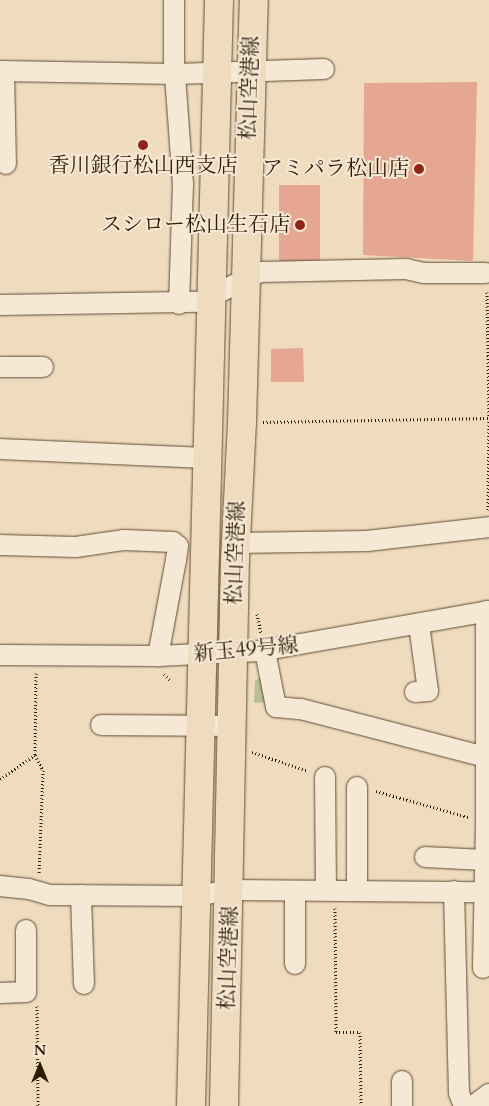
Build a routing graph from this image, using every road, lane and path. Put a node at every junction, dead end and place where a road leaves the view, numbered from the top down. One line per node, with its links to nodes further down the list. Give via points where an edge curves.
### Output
1 (174, 0): 8 (street)
2 (220, 0): 5 (main road, 松山空港線)
3 (254, 0): 6 (main road, 松山空港線)
4 (324, 69): 6 (street)
5 (218, 70): 6 (street); 8 (street); 12 (main road, 松山空港線)
6 (250, 70): 10 (main road, 松山空港線)
7 (2, 71): 8 (street); 9 (street)
8 (176, 74): 13 (street, via 183,184)
9 (6, 164)
10 (245, 278): 11 (street, via 260,272 406,269); 12 (street); 18 (main road, 松山空港線)
11 (487, 282): 17 (path)
12 (214, 294): 13 (street, via 200,302); 20 (main road, 松山空港線)
13 (179, 304): 14 (street)
14 (0, 305)
15 (0, 367): 16 (street)
16 (43, 367)
17 (489, 419): 18 (path); 21 (path)
18 (242, 422): 22 (main road, 松山空港線)
19 (0, 449): 20 (street)
20 (207, 458): 24 (main road, 松山空港線)
21 (488, 527): 22 (street, via 367,541)
22 (235, 543): 29 (main road, 松山空港線)
23 (0, 545): 25 (street, via 76,547 124,540 173,542 178,546)
24 (204, 559): 25 (street); 31 (main road, 松山空港線)
25 (176, 560): 33 (street)
26 (488, 611): 27 (street, 新玉49号線); 39 (street)
27 (420, 624): 28 (street, 新玉49号線); 34 (street, via 428,691)
28 (265, 651): 29 (street, 新玉49号線); 39 (street, via 276,707 301,708)
29 (233, 653): 31 (street, 新玉49号線); 37 (main road, 松山空港線)
30 (36, 654): 32 (street, 新玉49号線); 33 (street, 新玉49号線); 38 (path)
31 (202, 655): 33 (street, 新玉49号線); 36 (main road, 松山空港線)
32 (0, 656)
33 (158, 656)
34 (415, 692)
35 (101, 725): 36 (street)
36 (201, 725): 37 (street); 55 (main road, 松山空港線)
37 (234, 726): 47 (main road, 松山空港線)
38 (35, 755): 41 (path); 52 (path, via 43,770)
39 (488, 758): 43 (street)
40 (324, 777): 48 (street)
41 (0, 779)
42 (357, 787): 49 (street)
43 (488, 822): 45 (street)
44 (425, 857): 45 (street)
45 (484, 860): 53 (street)
46 (0, 886): 52 (street)
47 (231, 890): 50 (street); 55 (street); 64 (main road, 松山空港線)
48 (330, 890): 49 (street); 50 (street); 65 (path, via 336,1032 360,1032)
49 (358, 890): 51 (street)
50 (295, 891): 57 (street)
51 (454, 891): 53 (street); 67 (street, via 459,1094)
52 (39, 892): 54 (street, via 50,896)
53 (484, 892): 58 (street)
54 (81, 895): 55 (street); 59 (street)
55 (196, 896): 63 (main road, 松山空港線)
56 (26, 930): 60 (street, via 26,992)
57 (295, 964)
58 (483, 968)
59 (84, 984)
60 (0, 993)
61 (402, 1081): 66 (street)
62 (489, 1094): 68 (street)
63 (191, 1106)
64 (224, 1106)
65 (361, 1106)
66 (402, 1106)
67 (464, 1106)
68 (473, 1106)

